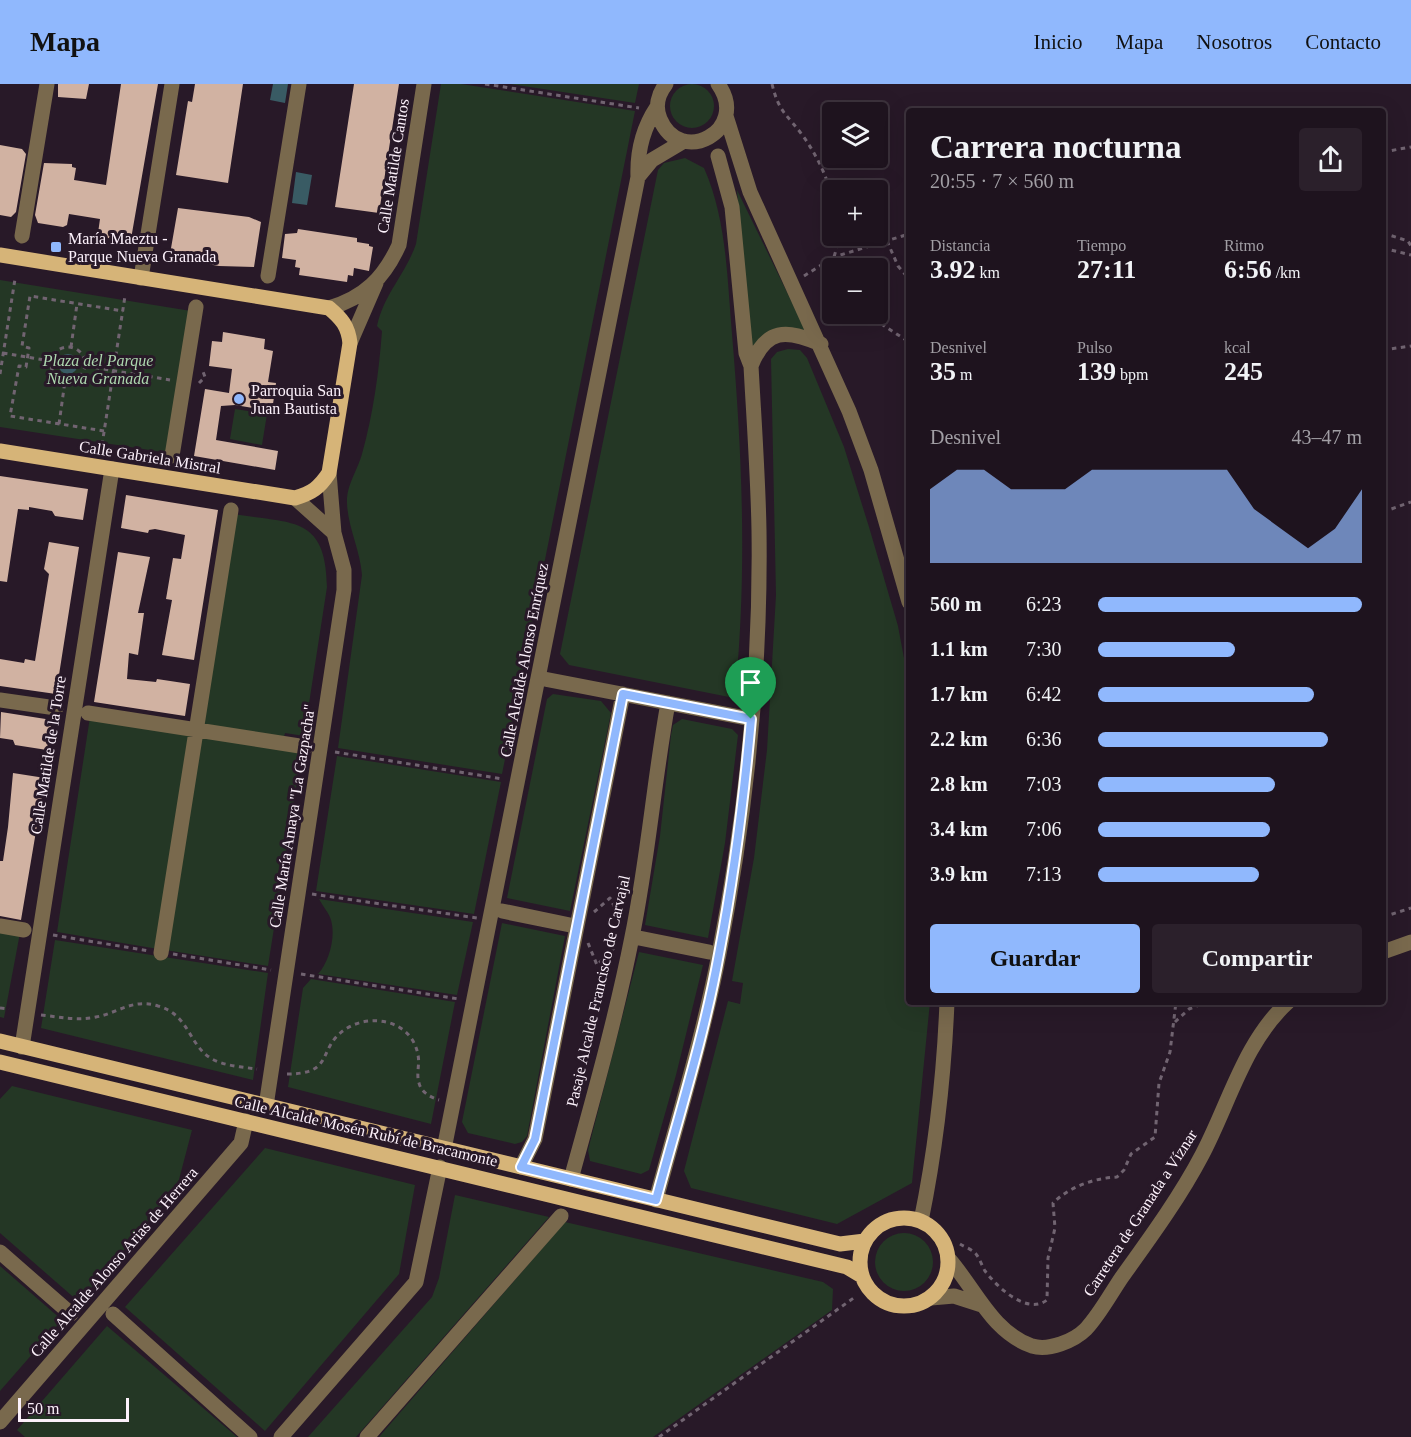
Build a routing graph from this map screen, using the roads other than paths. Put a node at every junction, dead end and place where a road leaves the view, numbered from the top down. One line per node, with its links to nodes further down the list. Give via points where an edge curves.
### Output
1 (46, 84): 14 (street)
2 (172, 84): 17 (street)
3 (298, 84): 16 (street)
4 (424, 84): 18 (street, Calle Matilde Cantos, via 399,245)
5 (666, 84): 7 (street, Calle Alcalde Alonso Enríquez)
6 (718, 84): 8 (street, via 727,99)
7 (657, 107): 10 (street, via 663,126); 12 (street, Calle Alcalde Alonso Enríquez, via 645,125)
8 (726, 116): 9 (street, via 720,129); 13 (street)
9 (706, 139): 10 (street); 11 (street)
10 (684, 141): 12 (street, via 652,160)
11 (718, 156): 13 (street); 23 (street, via 732,207 746,353)
12 (638, 177): 32 (street, Calle Alcalde Alonso Enríquez)
13 (750, 192): 22 (street)
14 (22, 236)
15 (0, 255): 17 (main road)
16 (268, 276)
17 (141, 278): 20 (main road)
18 (376, 283): 20 (street, Calle Matilde Cantos, via 346,303); 21 (street, Calle Matilde Cantos)
19 (196, 307): 25 (street)
20 (329, 308): 21 (main road, via 342,318)
21 (350, 343): 27 (main road)
22 (821, 344): 23 (street, via 789,333 778,334 756,352); 31 (street, via 871,470)
23 (751, 366): 38 (street, via 759,529)
24 (0, 452): 26 (main road, Calle Gabriela Mistral)
25 (172, 456)
26 (112, 469): 28 (main road, Calle Gabriela Mistral); 53 (street, Calle Matilde de la Torre)
27 (329, 473): 28 (main road, via 321,486); 30 (street, Calle María Amaya "La Gazpacha")
28 (295, 498): 30 (street)
29 (231, 510): 39 (street)
30 (334, 533): 55 (street, Calle María Amaya "La Gazpacha", via 342,557 344,590)
31 (906, 592)
32 (539, 678): 33 (street); 57 (street, Calle Alcalde Alonso Enríquez)
33 (623, 694): 35 (street); 59 (street, Pasaje Alcalde Francisco de Carvajal, via 535,1139)
34 (0, 699): 36 (street)
35 (668, 703): 38 (street); 60 (street, Pasaje Alcalde Francisco de Carvajal, via 633,937)
36 (56, 708)
37 (88, 713): 39 (street)
38 (751, 719): 61 (street, via 737,846 719,954 697,1052)
39 (197, 730): 40 (street); 49 (street)
40 (306, 747)
41 (502, 911): 42 (street)
42 (570, 925)
43 (0, 926): 44 (street)
44 (24, 930)
45 (639, 938): 48 (street)
46 (1411, 942): 47 (street)
47 (1386, 951)
48 (709, 952)
49 (161, 953)
50 (948, 1005): 63 (street, via 937,1128)
51 (1285, 1005): 69 (street, Carretera de Granada a Víznar, via 1270,1018 1252,1048 1201,1156 1085,1330 1061,1345 1035,1347 1000,1327)
52 (0, 1041): 53 (main road, Calle Alcalde Mosén Rubí de Bracamonte)
53 (22, 1047): 55 (main road, Calle Alcalde Mosén Rubí de Bracamonte)
54 (0, 1062): 56 (main road, Calle Alcalde Mosén Rubí de Bracamonte)
55 (266, 1106): 57 (main road, Calle Alcalde Mosén Rubí de Bracamonte)
56 (246, 1121): 58 (main road, Calle Alcalde Mosén Rubí de Bracamonte); 72 (street, Calle Alcalde Alonso Arias de Herrera, via 241,1143)
57 (444, 1149): 59 (main road, Calle Alcalde Mosén Rubí de Bracamonte)
58 (440, 1167): 67 (main road, Calle Alcalde Mosén Rubí de Bracamonte, via 847,1267); 74 (street, via 416,1282)
59 (521, 1167): 60 (main road, Calle Alcalde Mosén Rubí de Bracamonte)
60 (571, 1179): 61 (main road, Calle Alcalde Mosén Rubí de Bracamonte)
61 (656, 1200): 64 (main road, Calle Alcalde Mosén Rubí de Bracamonte, via 840,1244)
62 (561, 1216): 75 (street)
63 (921, 1221): 64 (main road, via 890,1220 878,1226); 66 (main road, via 940,1234)
64 (865, 1241): 67 (main road, via 859,1262)
65 (0, 1252): 70 (street)
66 (949, 1259): 68 (main road, via 946,1278); 69 (street)
67 (862, 1276): 68 (main road, via 876,1296 888,1304 903,1307)
68 (931, 1298): 69 (street, via 954,1296)
69 (982, 1305)
70 (71, 1314)
71 (113, 1314): 73 (street)
72 (0, 1422)
73 (250, 1437)
74 (281, 1437)
75 (367, 1437)

